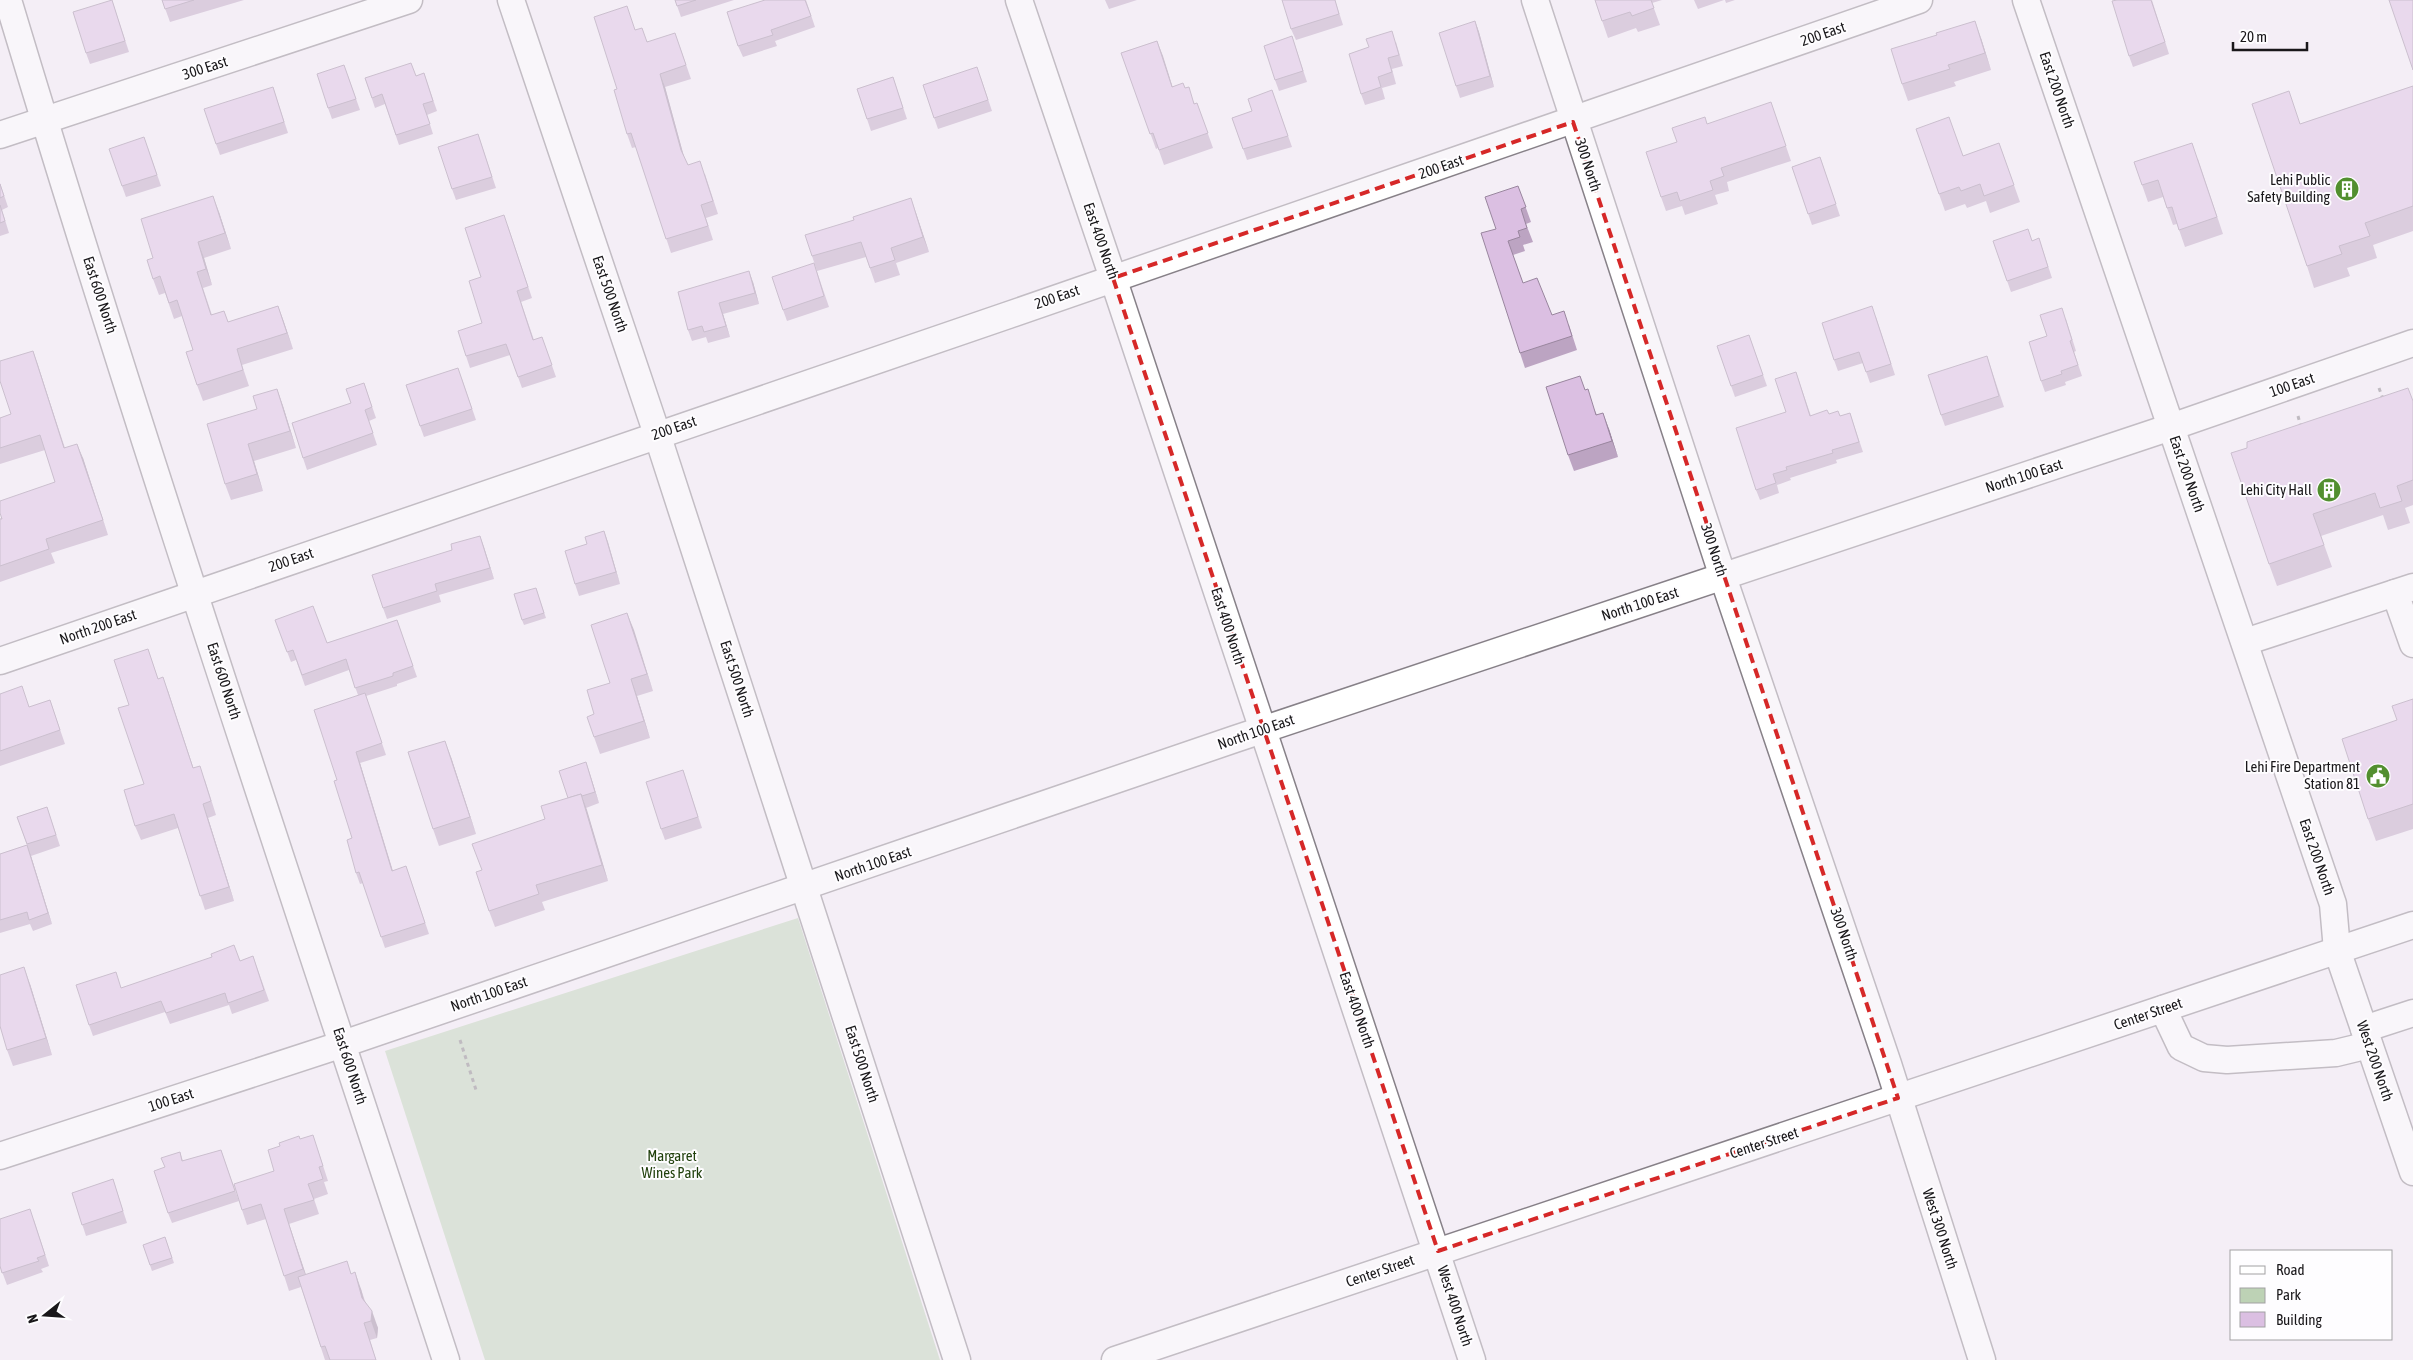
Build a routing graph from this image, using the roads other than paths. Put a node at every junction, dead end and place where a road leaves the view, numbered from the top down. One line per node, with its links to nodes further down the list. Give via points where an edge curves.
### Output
1 (8, 0): 8 (street, East 600 North)
2 (409, 0): 8 (street, 300 East)
3 (511, 0): 14 (street, East 500 North)
4 (1018, 0): 11 (street, East 400 North)
5 (1535, 0): 9 (street, 300 North)
6 (1919, 0): 9 (street, 200 East)
7 (2026, 0): 13 (street, East 200 North)
8 (44, 122): 10 (street, 300 East); 17 (street, East 600 North)
9 (1573, 122): 11 (street, 200 East); 15 (street, 300 North)
10 (0, 135)
11 (1114, 278): 14 (street, 200 East); 21 (street, East 400 North)
12 (2413, 343): 13 (street, 100 East)
13 (2171, 427): 15 (street, North 100 East); 18 (street, East 200 North)
14 (657, 434): 17 (street, 200 East); 22 (street, East 500 North)
15 (1723, 577): 21 (street, North 100 East); 29 (street, 300 North)
16 (2404, 590): 18 (street); 19 (street)
17 (195, 593): 20 (street, North 200 East); 28 (street, East 600 North)
18 (2245, 642): 24 (street, East 200 North, via 2333,904)
19 (2413, 644)
20 (0, 661)
21 (1262, 730): 22 (street, North 100 East); 32 (street, East 400 North)
22 (805, 887): 28 (street, North 100 East); 34 (street, East 500 North)
23 (2413, 925): 24 (street, Center Street)
24 (2337, 950): 25 (street, Center Street); 27 (street, West 200 North)
25 (2163, 1009): 27 (street, via 2181,1046 2204,1058 2227,1060 2336,1053); 29 (street, Center Street)
26 (2413, 1013): 27 (street)
27 (2367, 1037): 31 (street, West 200 North)
28 (343, 1044): 30 (street, 100 East); 33 (street, East 600 North)
29 (1898, 1098): 32 (street, Center Street); 37 (street, West 300 North)
30 (0, 1156)
31 (2413, 1172)
32 (1438, 1252): 35 (street, Center Street); 36 (street, West 400 North)
33 (446, 1360)
34 (957, 1360)
35 (1115, 1360)
36 (1472, 1360)
37 (1982, 1360)

